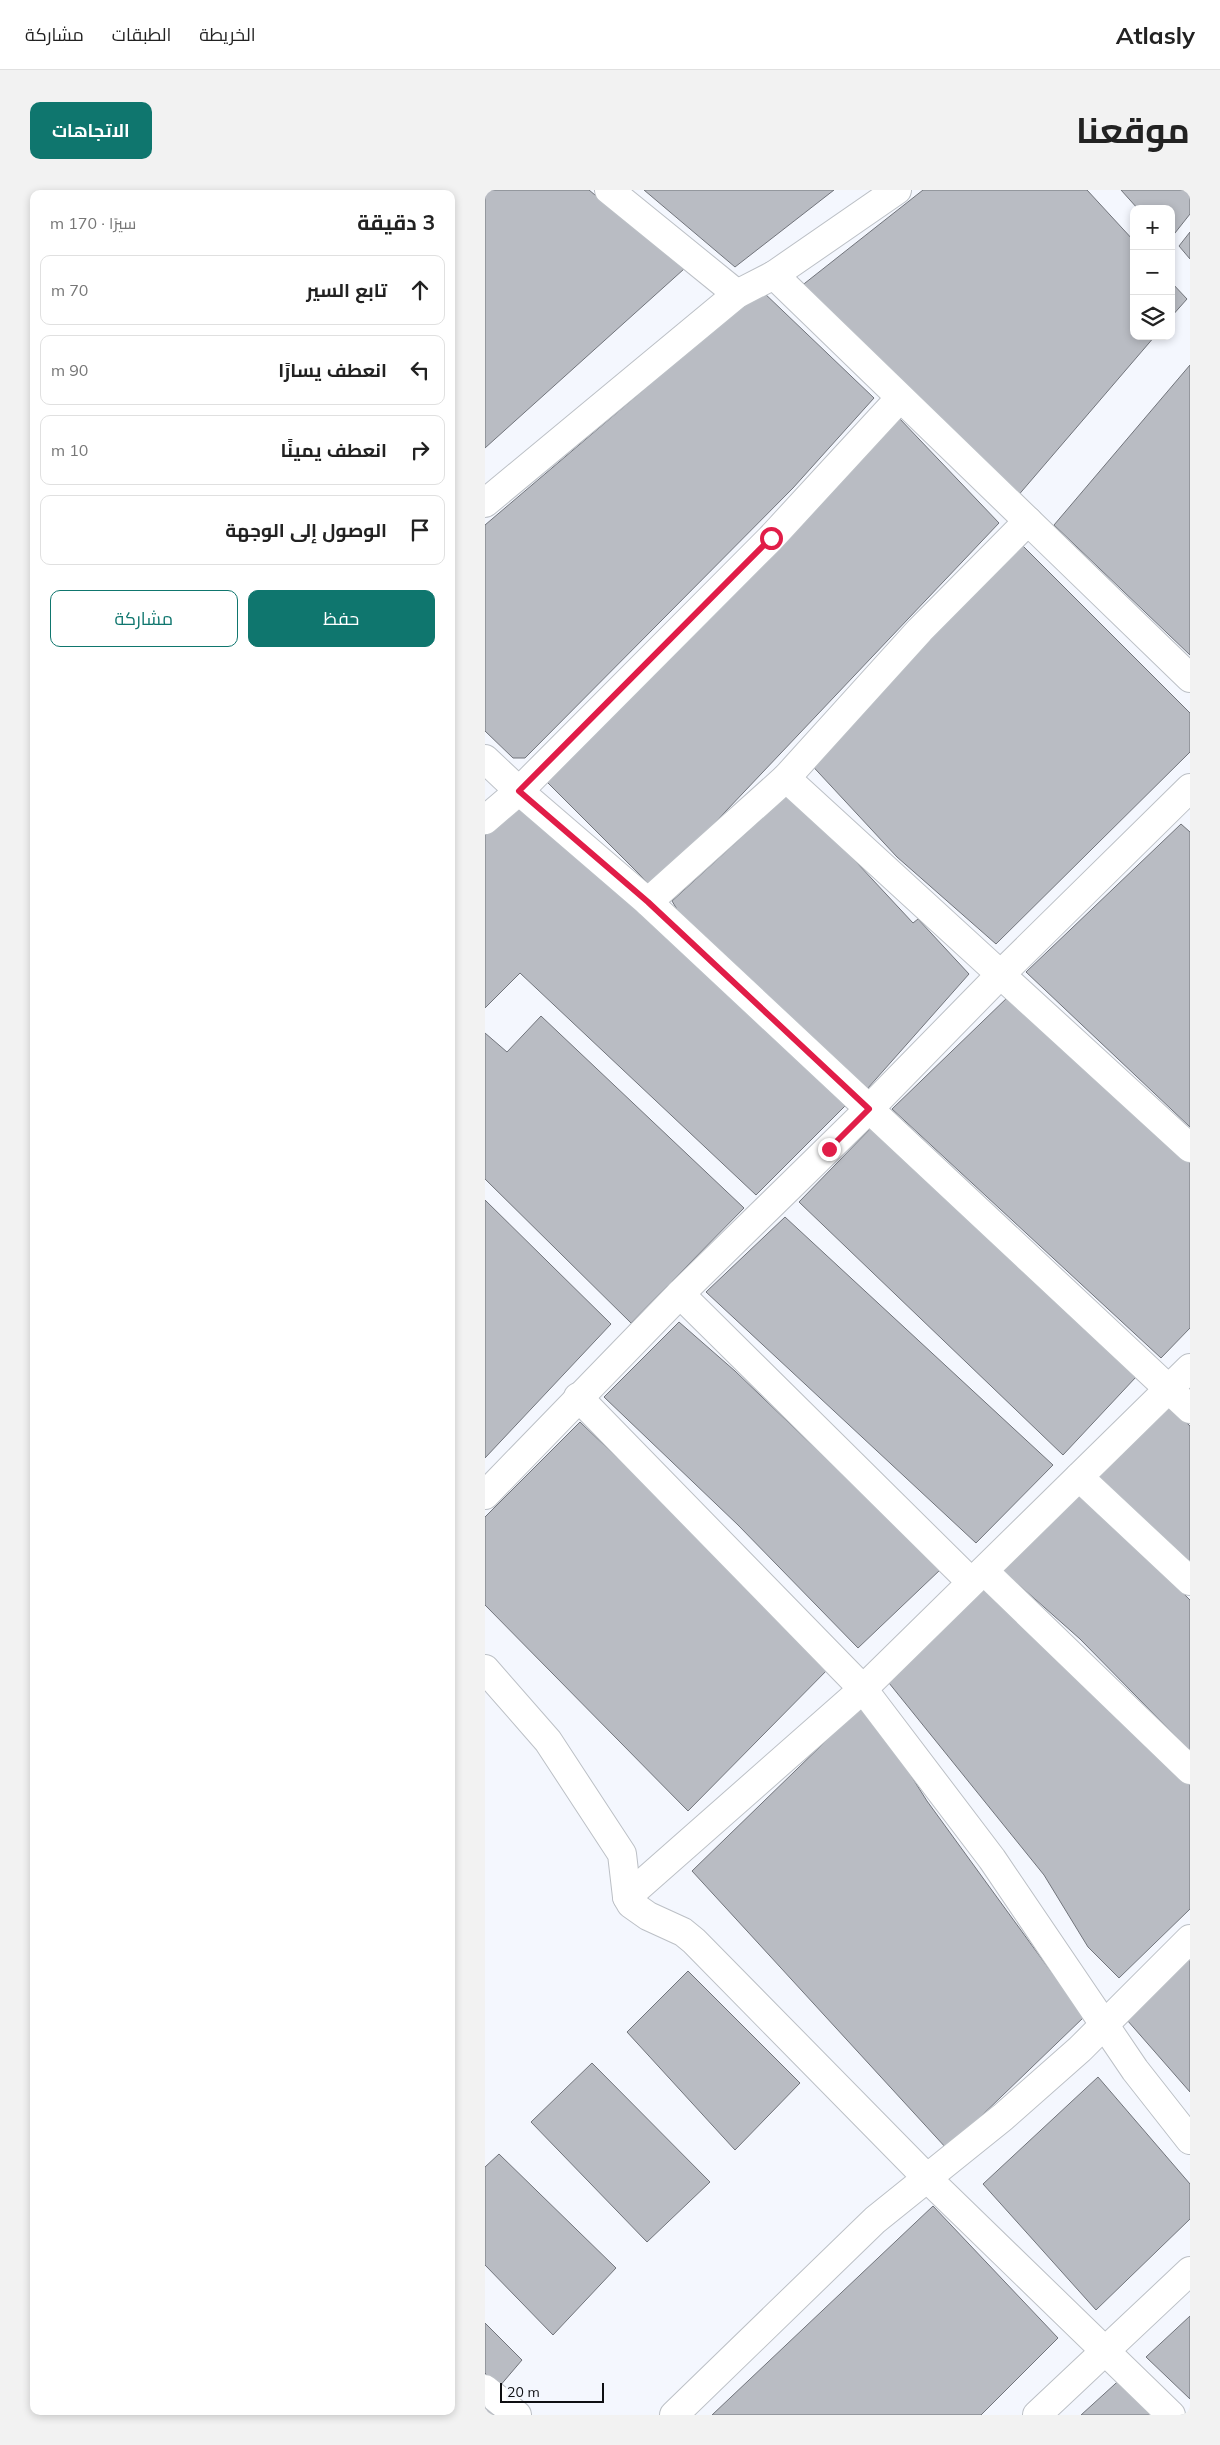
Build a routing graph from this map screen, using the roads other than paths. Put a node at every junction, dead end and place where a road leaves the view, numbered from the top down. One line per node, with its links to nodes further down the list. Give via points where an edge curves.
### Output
1 (609, 190): 4 (street)
2 (897, 190): 3 (street)
3 (774, 276): 4 (street); 5 (street)
4 (737, 294): 6 (street)
5 (900, 398): 7 (street); 11 (street, via 771,538)
6 (485, 503)
7 (1028, 521): 8 (street); 10 (street, via 920,630)
8 (1190, 678)
9 (485, 759): 11 (street)
10 (786, 778): 14 (street); 15 (street)
11 (519, 791): 13 (street); 14 (street)
12 (1187, 797): 15 (street)
13 (485, 820)
14 (648, 902): 16 (street)
15 (1001, 974): 16 (street); 17 (street)
16 (869, 1109): 18 (street); 20 (street)
17 (1190, 1148)
18 (680, 1294): 21 (street); 25 (street)
19 (1190, 1368): 20 (street)
20 (1169, 1389): 22 (street); 23 (street)
21 (578, 1397): 24 (street); 28 (street)
22 (1190, 1409)
23 (1079, 1477): 25 (street); 26 (street)
24 (485, 1495)
25 (977, 1576): 28 (street); 29 (street)
26 (1190, 1581)
27 (485, 1669): 30 (street, via 548,1741 622,1854)
28 (863, 1689): 30 (street); 32 (street, via 992,1859)
29 (1190, 1770)
30 (627, 1897): 34 (street, via 631,1904 648,1916 669,1924 694,1941)
31 (1190, 1939): 32 (street)
32 (1104, 2025): 33 (street); 34 (street, via 1003,2118)
33 (1190, 2140)
34 (927, 2179): 36 (street); 39 (street, via 875,2220)
35 (1190, 2271): 36 (street)
36 (1105, 2350): 40 (street); 41 (street)
37 (485, 2389): 38 (street)
38 (517, 2415)
39 (674, 2415)
40 (1037, 2415)
41 (1171, 2415)

